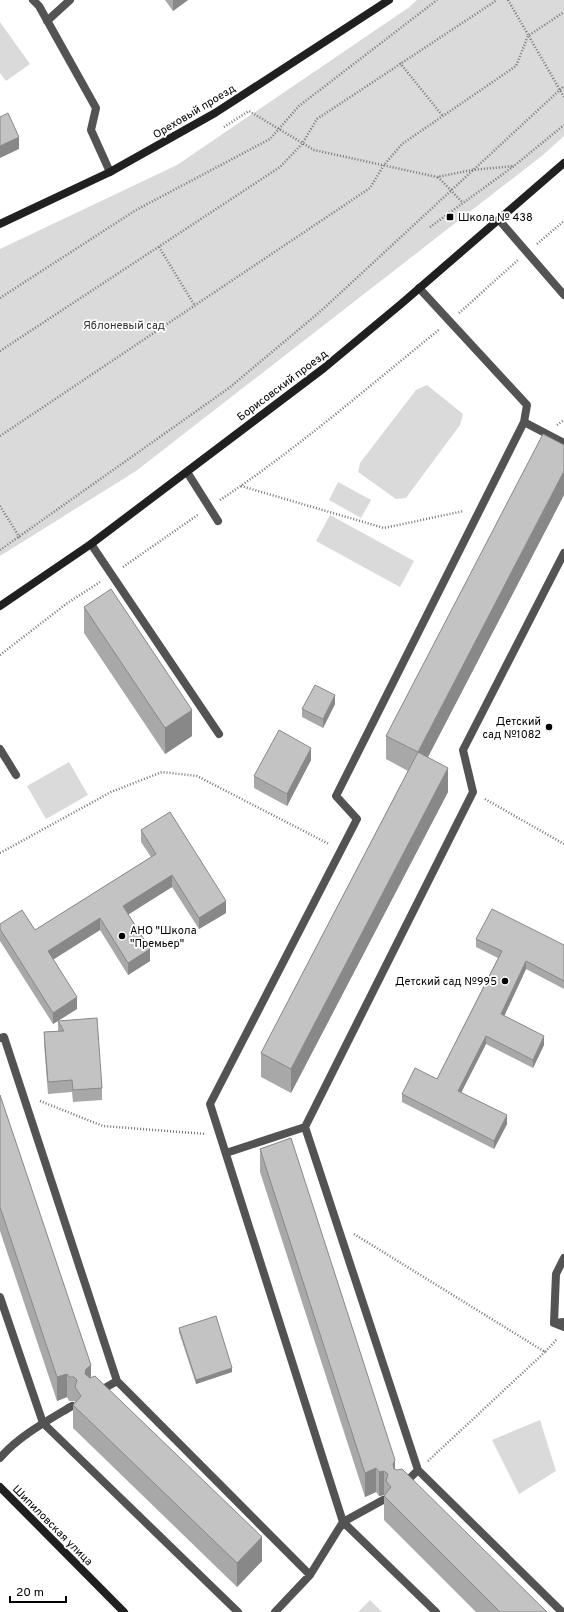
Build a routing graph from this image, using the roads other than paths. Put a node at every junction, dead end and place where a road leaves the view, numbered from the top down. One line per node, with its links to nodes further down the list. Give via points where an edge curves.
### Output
1 (33, 0): 4 (lane)
2 (70, 0): 4 (lane)
3 (389, 0): 6 (street, Ореховый проезд, via 215,113)
4 (47, 21): 6 (lane, via 96,108 91,130)
5 (564, 163): 7 (street, Борисовский проезд)
6 (110, 172): 8 (street, Ореховый проезд)
7 (499, 220): 9 (street, Борисовский проезд); 10 (lane)
8 (0, 224)
9 (420, 288): 11 (lane, via 527,405); 13 (street, Борисовский проезд, via 324,368)
10 (564, 295)
11 (524, 422): 12 (lane); 23 (lane, via 336,796 357,819 210,1104)
12 (564, 443)
13 (186, 472): 14 (lane); 15 (street, Борисовский проезд)
14 (218, 521)
15 (91, 544): 17 (street, Борисовский проезд); 18 (lane)
16 (564, 553): 22 (lane, via 463,750 473,792)
17 (0, 606)
18 (219, 734)
19 (0, 749): 20 (lane)
20 (16, 775)
21 (0, 1038): 29 (lane, via 4,1036)
22 (305, 1127): 23 (lane); 34 (lane)
23 (226, 1152): 38 (lane)
24 (564, 1258): 26 (lane, via 556,1274)
25 (0, 1297): 32 (lane)
26 (554, 1322): 27 (lane); 28 (lane)
27 (564, 1322)
28 (564, 1327)
29 (117, 1381): 30 (lane); 39 (lane)
30 (90, 1396)
31 (72, 1406): 32 (lane)
32 (43, 1423): 33 (lane); 41 (lane)
33 (0, 1458)
34 (418, 1470): 36 (lane); 44 (lane)
35 (0, 1487): 40 (street, Шипиловская улица)
36 (398, 1489)
37 (382, 1500): 38 (lane)
38 (343, 1522): 39 (lane); 43 (lane)
39 (310, 1575): 42 (lane)
40 (124, 1612)
41 (238, 1612)
42 (275, 1612)
43 (436, 1612)
44 (562, 1612)

